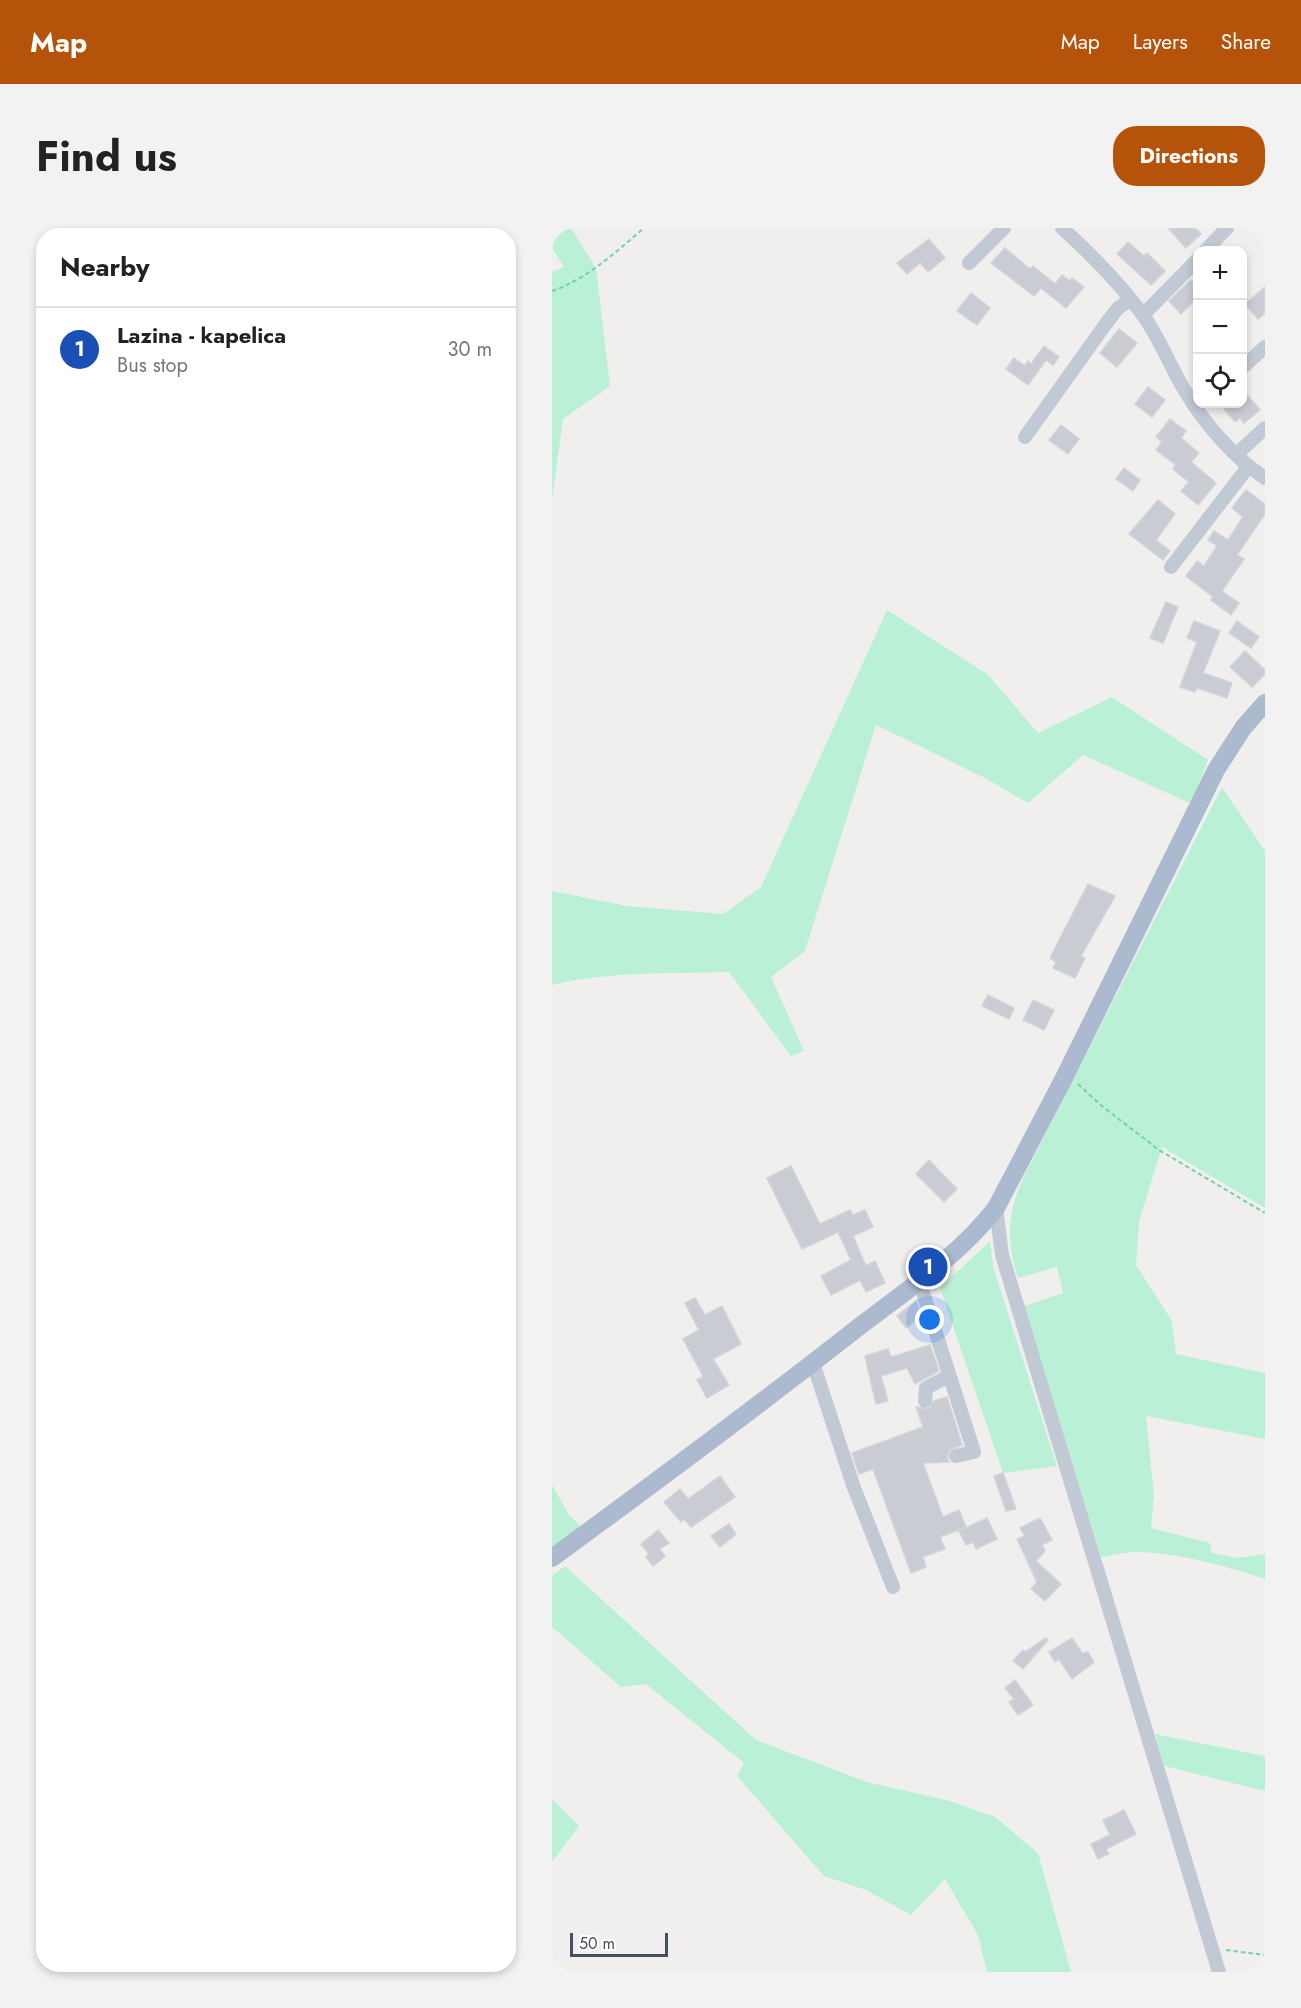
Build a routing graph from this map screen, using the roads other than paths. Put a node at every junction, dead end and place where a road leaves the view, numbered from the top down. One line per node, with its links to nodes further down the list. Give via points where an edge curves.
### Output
1 (1004, 228): 5 (street)
2 (1062, 228): 7 (street)
3 (1227, 228): 4 (street)
4 (1210, 246)
5 (969, 263)
6 (1193, 263): 8 (street)
7 (1130, 300): 8 (street); 14 (street, via 1118,308)
8 (1143, 315): 11 (street)
9 (1265, 347): 10 (street)
10 (1247, 363)
11 (1193, 395)
12 (1202, 408): 15 (street)
13 (1265, 428): 15 (street)
14 (1025, 437)
15 (1237, 454): 16 (street)
16 (1248, 467): 17 (street); 18 (street)
17 (1265, 478)
18 (1171, 567)
19 (1265, 703): 20 (main road, via 1216,770)
20 (996, 1208): 21 (main road, via 973,1236); 28 (street, via 1002,1255)
21 (920, 1280): 22 (main road); 23 (street)
22 (813, 1363): 26 (main road, via 695,1455); 27 (street)
23 (949, 1376): 24 (street, via 926,1388); 25 (street, via 974,1452)
24 (925, 1401)
25 (956, 1456)
26 (552, 1558)
27 (893, 1587)
28 (1219, 1972)

